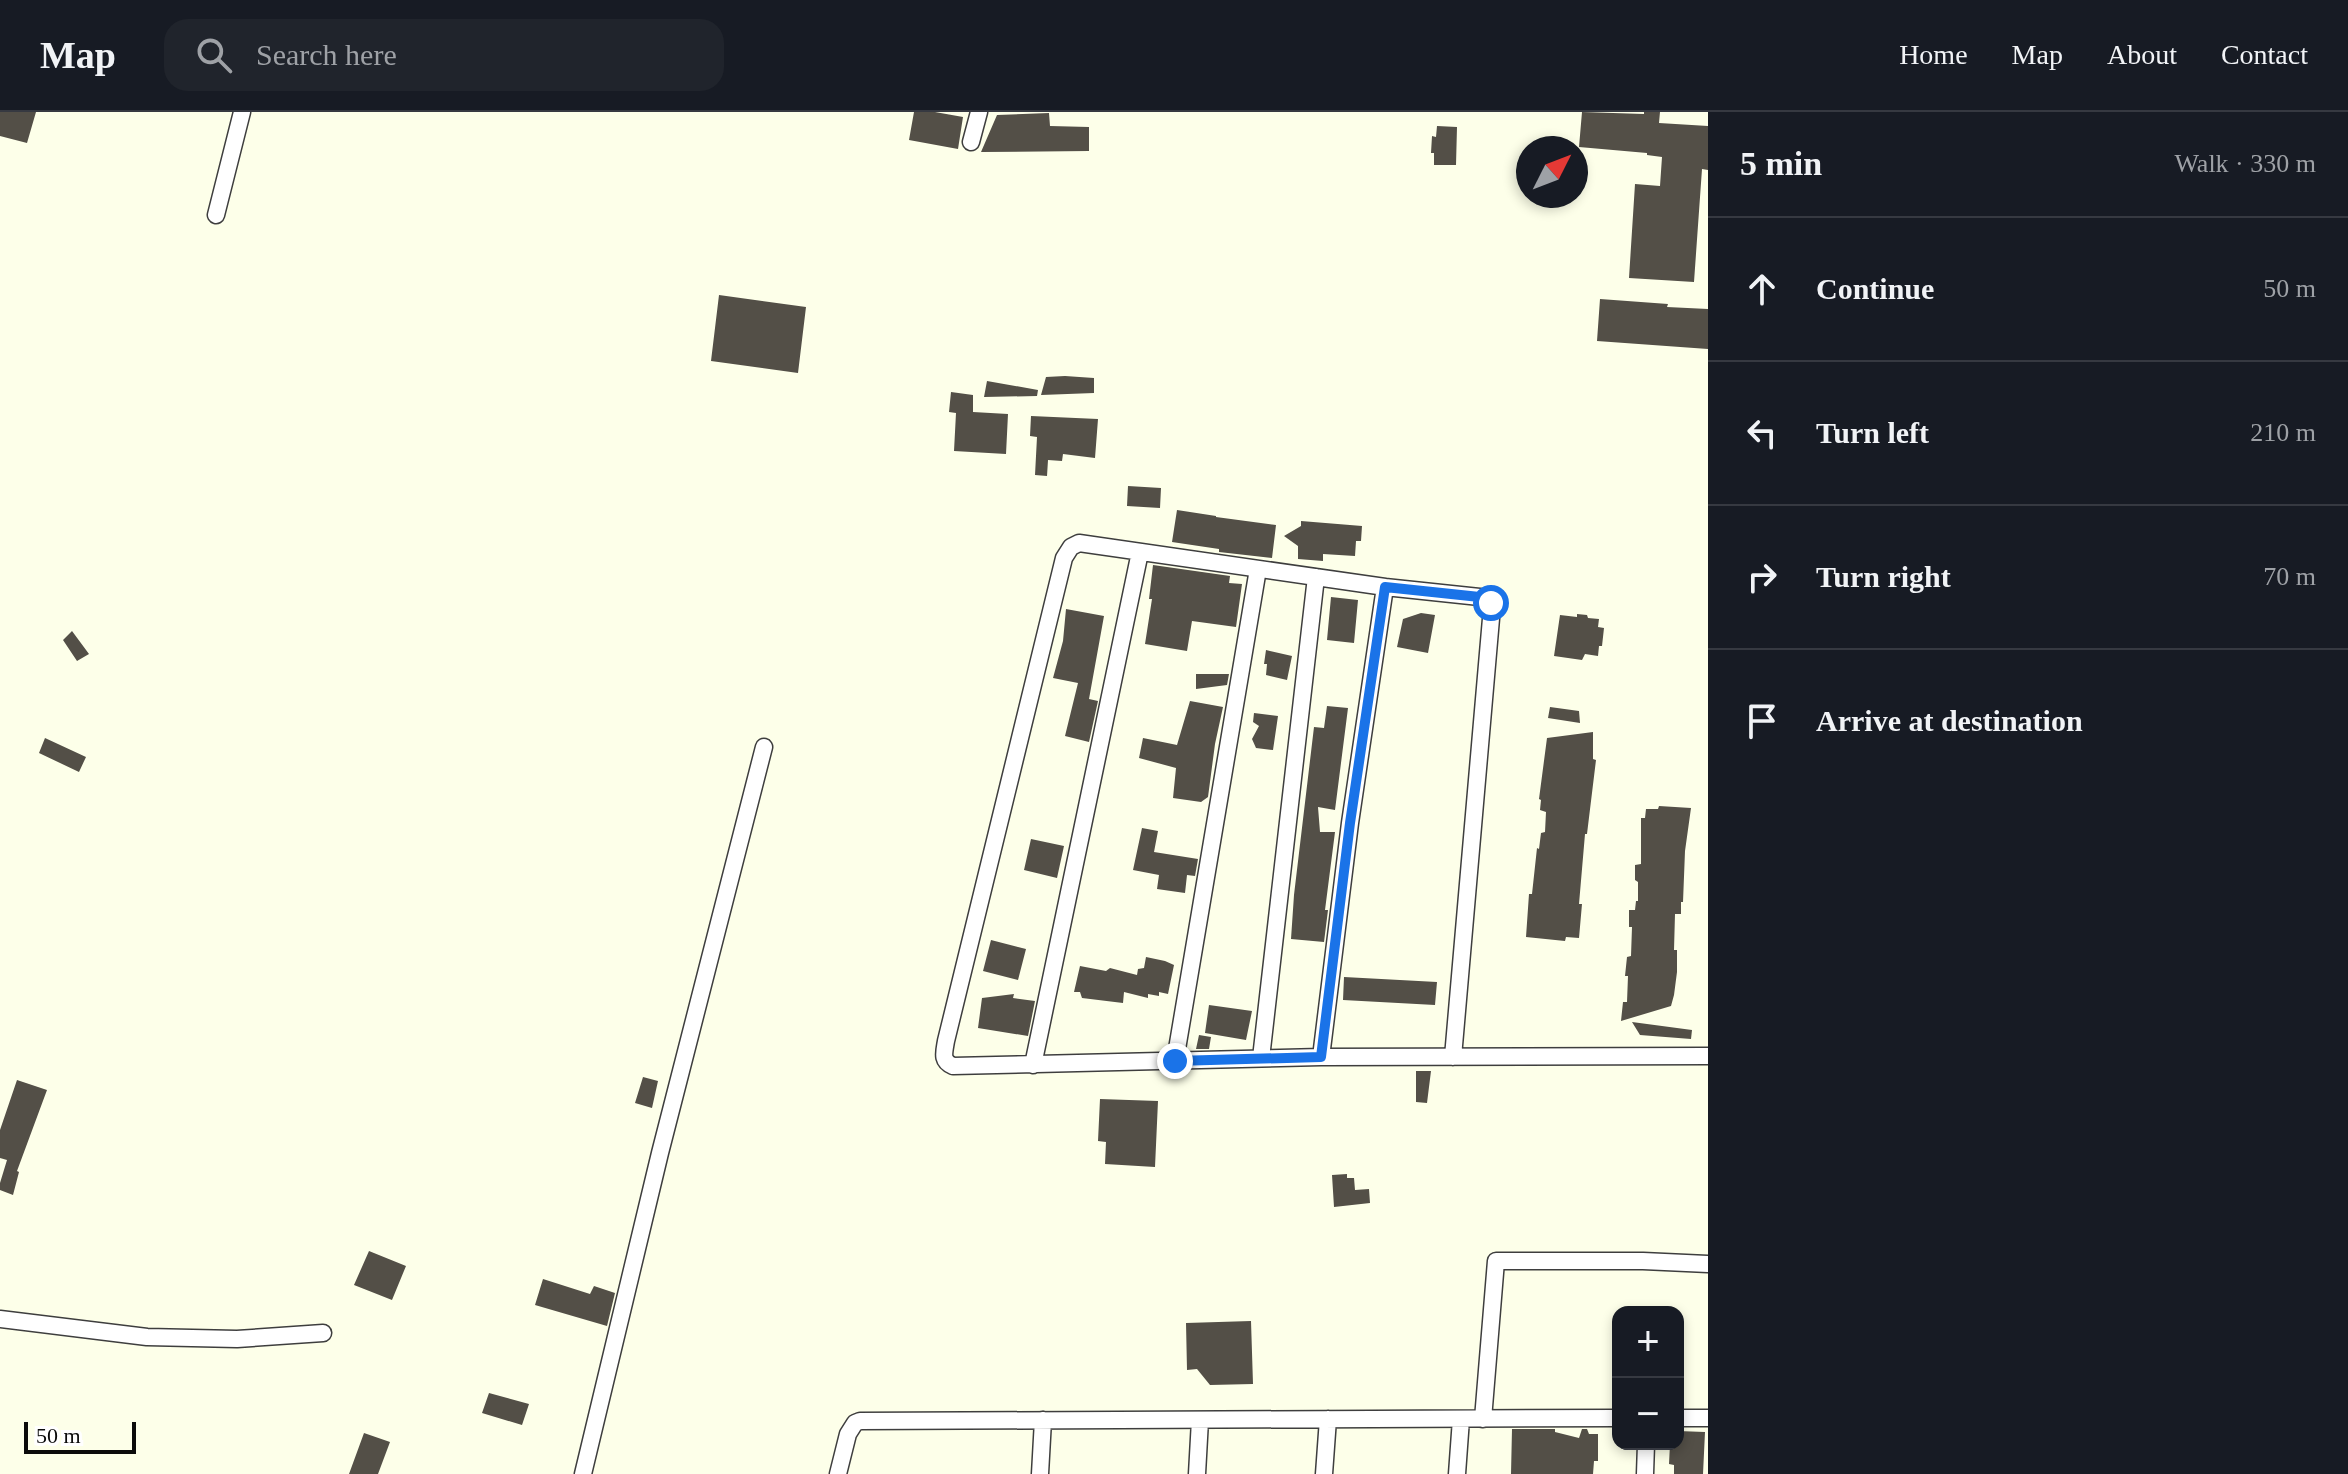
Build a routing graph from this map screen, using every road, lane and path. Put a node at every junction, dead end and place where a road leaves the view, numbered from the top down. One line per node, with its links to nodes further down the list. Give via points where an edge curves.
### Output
1 (242, 112): 4 (street)
2 (979, 112): 3 (street)
3 (971, 142)
4 (216, 215)
5 (1140, 552): 6 (street); 15 (street); 15 (street, via 1079,543 1064,558 944,1051 946,1063 953,1066)
6 (1258, 569): 7 (street); 14 (street)
7 (1316, 577): 8 (street); 13 (street)
8 (1385, 587): 11 (street); 12 (street, via 1489,598 1492,607)
9 (764, 747): 28 (street)
10 (1708, 1056): 12 (street)
11 (1321, 1057): 12 (street); 13 (street)
12 (1453, 1057)
13 (1261, 1058): 14 (street)
14 (1175, 1061): 15 (street)
15 (1033, 1065)
16 (1708, 1264): 24 (street, via 1496,1261)
17 (0, 1319): 18 (street, via 147,1337 237,1339)
18 (323, 1333)
19 (1612, 1418): 24 (street)
20 (1684, 1418): 21 (street)
21 (1708, 1418)
22 (1328, 1419): 23 (street); 26 (street); 32 (street)
23 (1461, 1419): 24 (street); 33 (street)
24 (1483, 1419)
25 (1043, 1420): 26 (street); 29 (street, via 860,1421 848,1434); 30 (street)
26 (1200, 1420): 31 (street)
27 (1646, 1450): 34 (street)
28 (583, 1474)
29 (838, 1474)
30 (1040, 1474)
31 (1197, 1474)
32 (1324, 1474)
33 (1457, 1474)
34 (1645, 1474)

